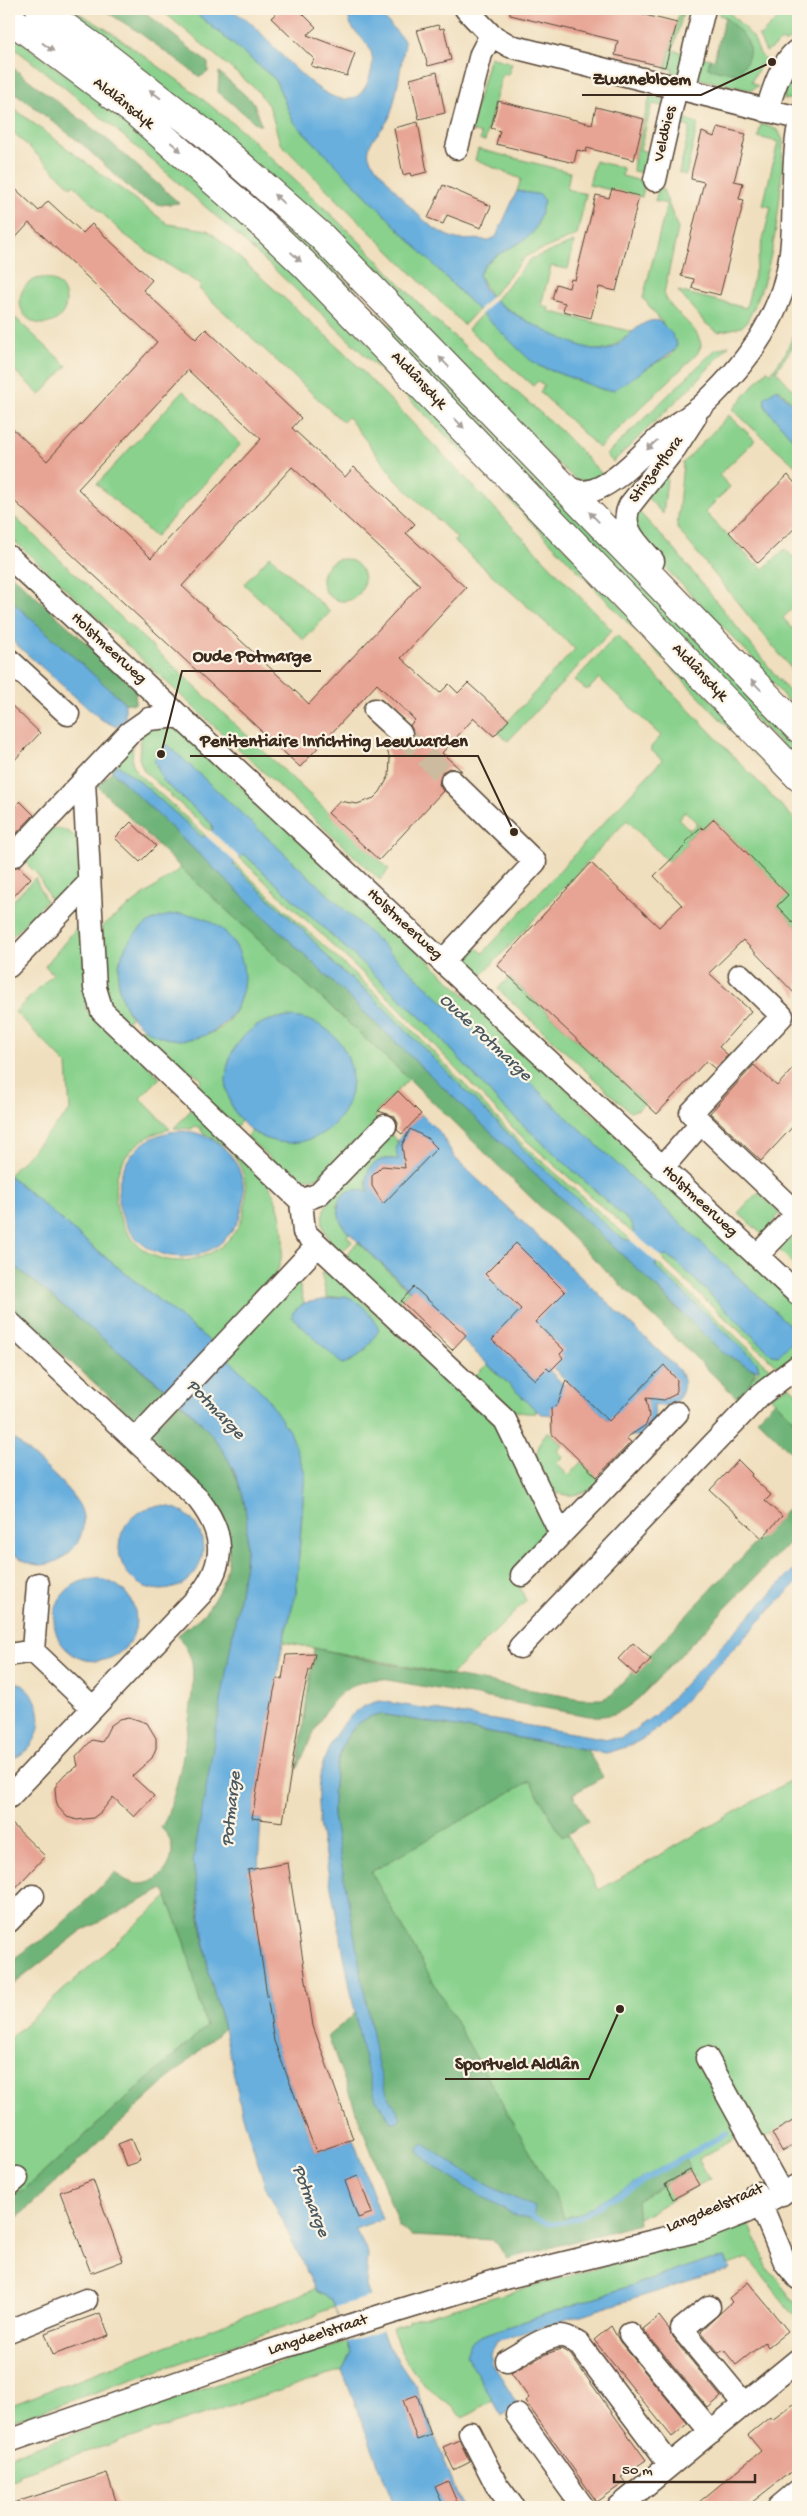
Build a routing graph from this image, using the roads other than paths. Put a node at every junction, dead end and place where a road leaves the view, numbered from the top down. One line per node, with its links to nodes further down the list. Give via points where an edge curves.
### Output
1 (40, 9): 15 (main road, Aldlânsdyk, one-way to 1, via 322,237 204,133 104,54)
2 (466, 9): 5 (street)
3 (704, 9): 7 (street, Veldbies)
4 (9, 18): 24 (main road, Aldlânsdyk, one-way to 24, via 135,112 304,264)
5 (491, 35): 7 (street, via 510,46); 11 (street, via 481,54)
6 (798, 50): 8 (street, via 775,84)
7 (680, 89): 8 (street); 12 (street, Veldbies)
8 (767, 111): 9 (street)
9 (798, 118)
10 (798, 131): 13 (street, Stinzenflora, via 792,176)
11 (456, 148)
12 (655, 180)
13 (796, 216): 14 (street, Stinzenflora, via 788,272 776,310 766,330 740,364)
14 (704, 404): 15 (street, Stinzenflora, one-way to 15, via 663,434 613,479 584,492); 17 (street, Stinzenflora, via 626,513 628,530 655,563)
15 (566, 487): 17 (main road, Aldlânsdyk, one-way to 15)
16 (9, 557): 21 (street, Holstmeerweg)
17 (663, 590): 22 (main road, Aldlânsdyk, one-way to 17)
18 (9, 660): 20 (street)
19 (375, 710): 23 (street)
20 (68, 714)
21 (180, 716): 25 (street, via 163,716 142,722); 29 (street, Holstmeerweg)
22 (798, 728)
23 (402, 734)
24 (798, 776)
25 (84, 781): 27 (street); 28 (street)
26 (452, 781): 29 (street, via 535,862)
27 (14, 855)
28 (89, 883): 30 (street); 35 (street, via 96,988 102,1012)
29 (443, 961): 34 (street, Holstmeerweg)
30 (9, 966)
31 (740, 975): 32 (street, via 782,1016 691,1113)
32 (702, 1124): 34 (street); 36 (street)
33 (385, 1126): 35 (street, via 320,1194)
34 (662, 1168): 38 (street, Holstmeerweg)
35 (301, 1201): 37 (street, via 304,1232)
36 (798, 1213): 38 (street)
37 (318, 1245): 43 (street); 44 (street, via 505,1420)
38 (758, 1256): 39 (street, Holstmeerweg)
39 (798, 1294)
40 (9, 1322): 43 (street)
41 (798, 1366): 47 (street, via 760,1394)
42 (677, 1413): 44 (street)
43 (135, 1440): 50 (street, via 212,1516 219,1539 219,1562 212,1579 200,1594)
44 (561, 1534): 45 (street)
45 (522, 1575)
46 (38, 1584): 48 (street)
47 (520, 1647)
48 (34, 1651): 49 (street); 50 (street)
49 (9, 1655)
50 (93, 1708): 51 (street)
51 (9, 1797)
52 (33, 1896): 53 (street)
53 (9, 1921)
54 (707, 2058): 56 (street)
55 (798, 2174): 56 (street, Langdeelstraat)
56 (775, 2192): 57 (street, via 785,2262); 68 (street, Langdeelstraat, via 632,2245 508,2277 342,2328)
57 (798, 2278)
58 (86, 2300): 60 (street)
59 (709, 2307): 64 (street, via 682,2329)
60 (9, 2331)
61 (630, 2334): 66 (street)
62 (798, 2360): 64 (street)
63 (507, 2361): 69 (street, via 550,2338 567,2337 580,2344)
64 (744, 2404): 66 (street)
65 (517, 2415): 72 (street)
66 (711, 2432): 69 (street)
67 (470, 2433): 71 (street, via 496,2484)
68 (9, 2441)
69 (670, 2465): 73 (street)
70 (798, 2491): 74 (street)
71 (513, 2507)
72 (583, 2507)
73 (619, 2507)
74 (779, 2507)

